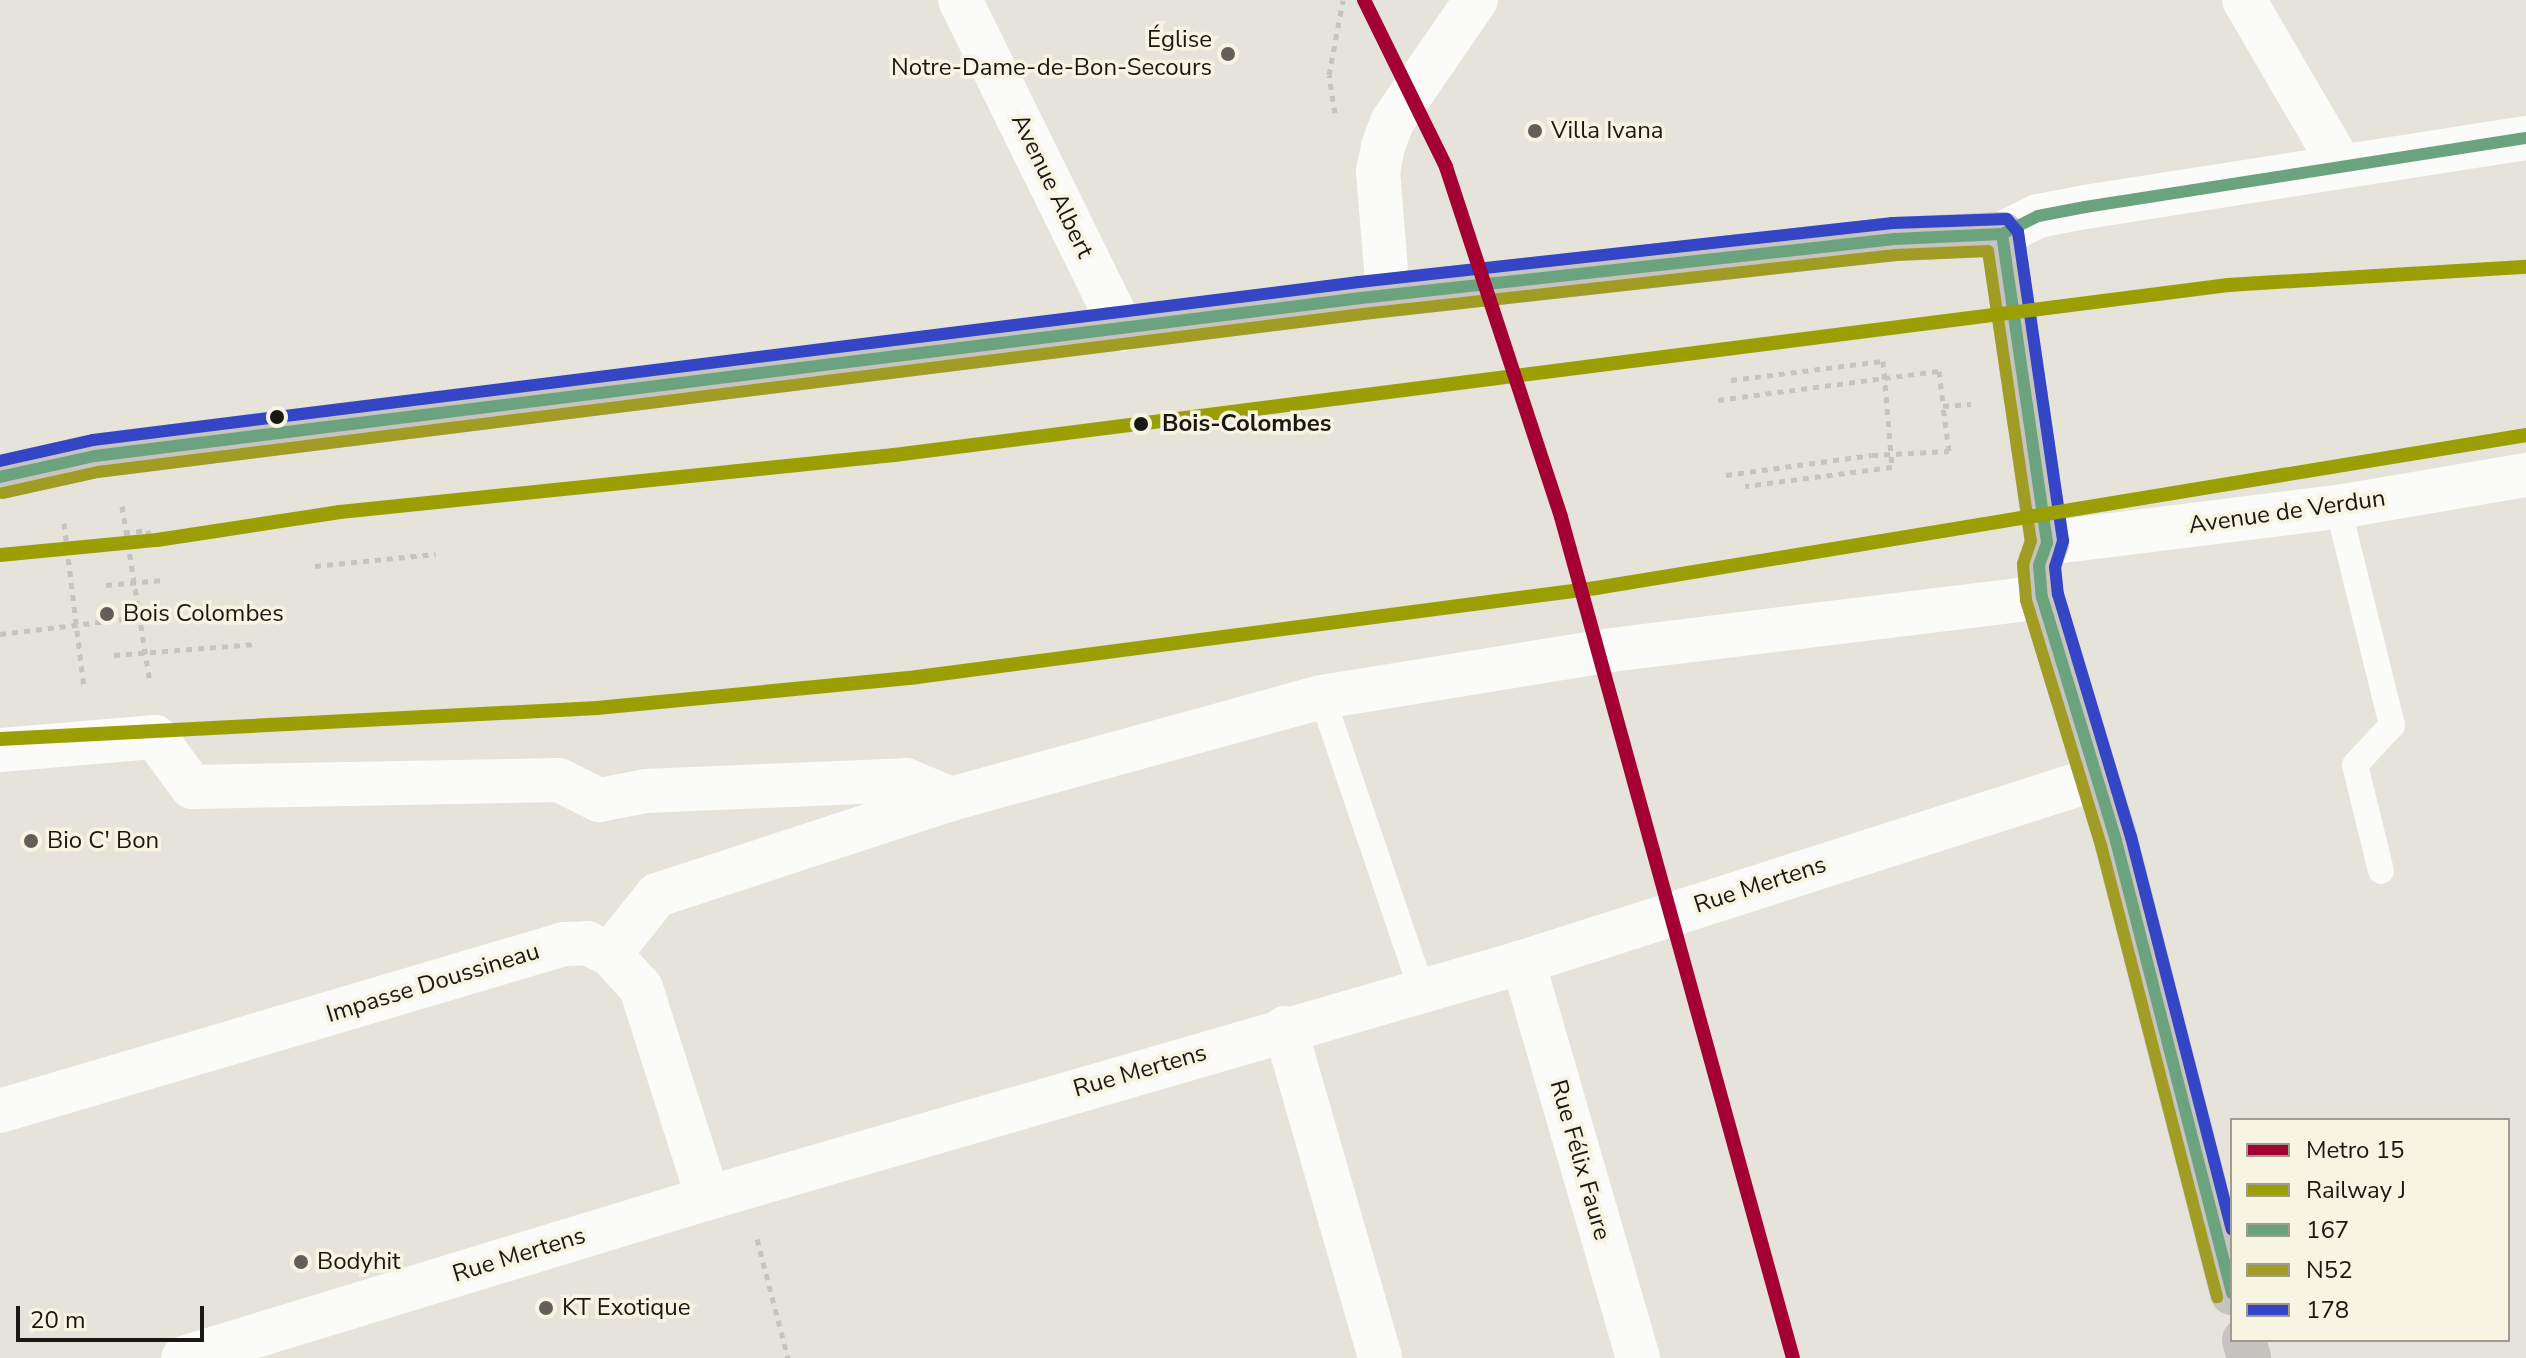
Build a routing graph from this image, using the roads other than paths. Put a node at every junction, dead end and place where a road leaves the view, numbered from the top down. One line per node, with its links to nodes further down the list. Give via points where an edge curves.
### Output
1 (960, 0): 8 (street, Avenue Albert)
2 (1476, 0): 7 (street, via 1392,122 1383,146 1378,172)
3 (2244, 0): 5 (street)
4 (2526, 138): 5 (street)
5 (2340, 164): 6 (street, via 2038,216)
6 (2003, 243): 7 (street, via 1895,239); 12 (street)
7 (1388, 295): 8 (street)
8 (1122, 329): 10 (street, via 95,456)
9 (2526, 475): 11 (street, Avenue de Verdun)
10 (0, 477)
11 (2338, 507): 12 (street, Avenue de Verdun); 18 (lane, via 2392,725 2355,765)
12 (2046, 540): 16 (street, via 2039,565 2042,597)
13 (2020, 600): 14 (street, via 1611,650)
14 (1322, 697): 17 (street); 21 (lane)
15 (0, 750): 17 (street, via 155,737 192,787 559,780 599,800 646,791 906,780)
16 (2095, 779): 20 (street, Rue Mertens); 25 (street)
17 (951, 799): 19 (street, via 657,895)
18 (2381, 871)
19 (610, 954): 23 (street, Impasse Doussineau, via 587,943 564,944); 24 (street, via 641,988)
20 (1523, 962): 21 (street, Rue Mertens); 28 (street, Rue Félix Faure)
21 (1422, 990): 22 (street, Rue Mertens)
22 (1285, 1028): 24 (street, Rue Mertens); 27 (street)
23 (0, 1111)
24 (726, 1193): 26 (street, Rue Mertens)
25 (2230, 1285)
26 (183, 1358)
27 (1380, 1358)
28 (1638, 1358)

